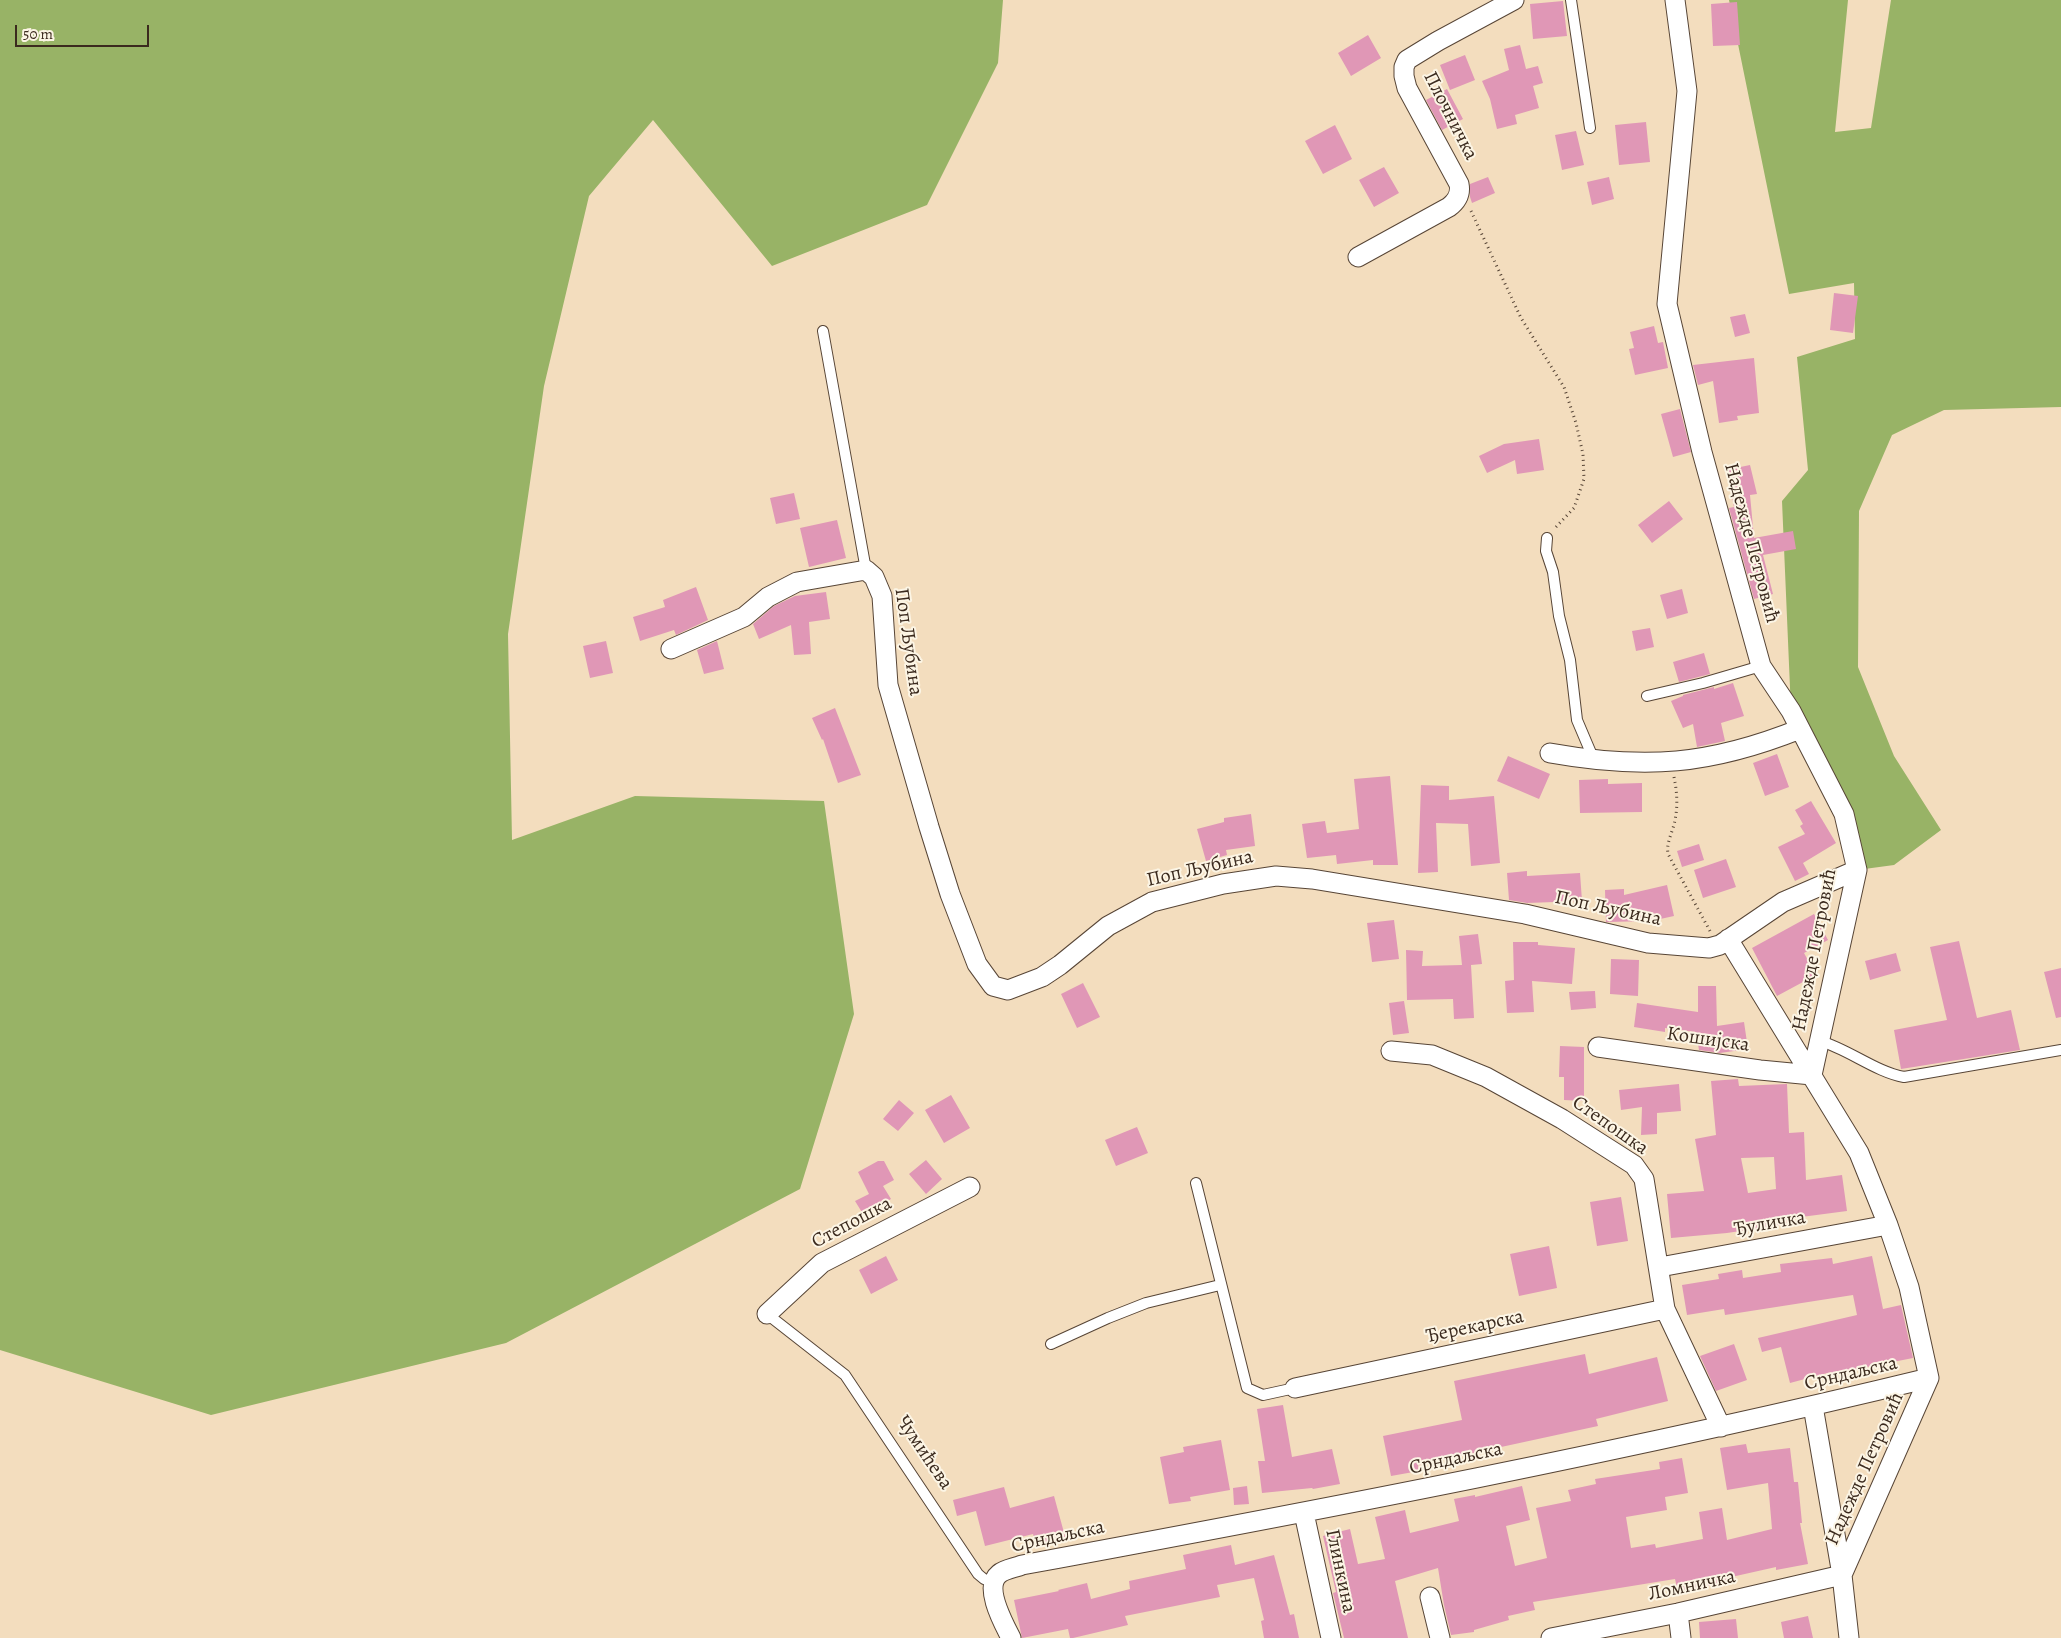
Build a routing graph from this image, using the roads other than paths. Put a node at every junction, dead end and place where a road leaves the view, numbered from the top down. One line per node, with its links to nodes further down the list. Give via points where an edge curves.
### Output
1 (1514, 0): 5 (street, Плочничка, via 1407,60 1404,67 1407,88 1459,184 1458,198 1450,207)
2 (1571, 0): 4 (lane)
3 (1675, 0): 10 (street, Надежде Петровић, via 1687,91 1668,304 1702,452)
4 (1590, 128)
5 (1358, 257)
6 (823, 330): 8 (lane, Поп Љубина)
7 (1547, 538): 14 (lane, via 1546,551 1570,660 1578,720)
8 (866, 570): 9 (street, Поп Љубина, via 796,582 768,597 744,616); 16 (street, Поп Љубина, via 874,577 882,596 888,685 929,827 977,964 994,986 1008,990 1042,976 1108,926 1152,902 1223,884 1276,876 1525,914 1648,943 1709,948)
9 (671, 649)
10 (1761, 666): 11 (lane); 12 (street, Надежде Петровић)
11 (1647, 696)
12 (1800, 729): 14 (street, via 1776,739 1696,760); 15 (street, Надежде Петровић, via 1844,814)
13 (1550, 753): 14 (street)
14 (1594, 760)
15 (1857, 870): 16 (street, Поп Љубина, via 1783,902); 17 (street, Надежде Петровић)
16 (1724, 942): 21 (street, Надежде Петровић)
17 (1820, 1041): 19 (lane, via 1904,1077); 21 (street, Надежде Петровић)
18 (1598, 1047): 21 (street, Кошијска)
19 (2061, 1050)
20 (1391, 1051): 25 (street, Степошка, via 1432,1054 1486,1077 1562,1119 1634,1165 1644,1179)
21 (1812, 1075): 24 (street, Надежде Петровић, via 1859,1153)
22 (1196, 1183): 26 (lane)
23 (970, 1187): 28 (street, Степошка, via 822,1263)
24 (1888, 1225): 25 (street, Ђуличка); 30 (street, Надежде Петровић, via 1908,1288)
25 (1660, 1267): 27 (street, Степошка)
26 (1220, 1284): 29 (lane, via 1146,1303); 31 (lane, via 1247,1388 1263,1394)
27 (1665, 1309): 31 (street, Ђерекарска); 33 (street, Степошка)
28 (767, 1314): 36 (lane, Чумићева, via 845,1375 978,1574)
29 (1051, 1344)
30 (1929, 1378): 32 (street, Срндаљска); 35 (street, Надежде Петровић)
31 (1295, 1388)
32 (1812, 1406): 33 (street, Срндаљска); 35 (street, Надежде Петровић)
33 (1721, 1428): 34 (street, Срндаљска)
34 (1304, 1513): 36 (street, Срндаљска, via 1022,1565 998,1575); 40 (street, Глинкина)
35 (1842, 1575): 38 (street, Ломничка); 44 (street, Надежде Петровић)
36 (994, 1582): 39 (street, via 996,1606)
37 (1430, 1597): 41 (street)
38 (1678, 1613): 42 (street, Ломничка); 43 (street)
39 (1010, 1638)
40 (1331, 1638)
41 (1440, 1638)
42 (1551, 1638)
43 (1681, 1638)
44 (1849, 1638)

